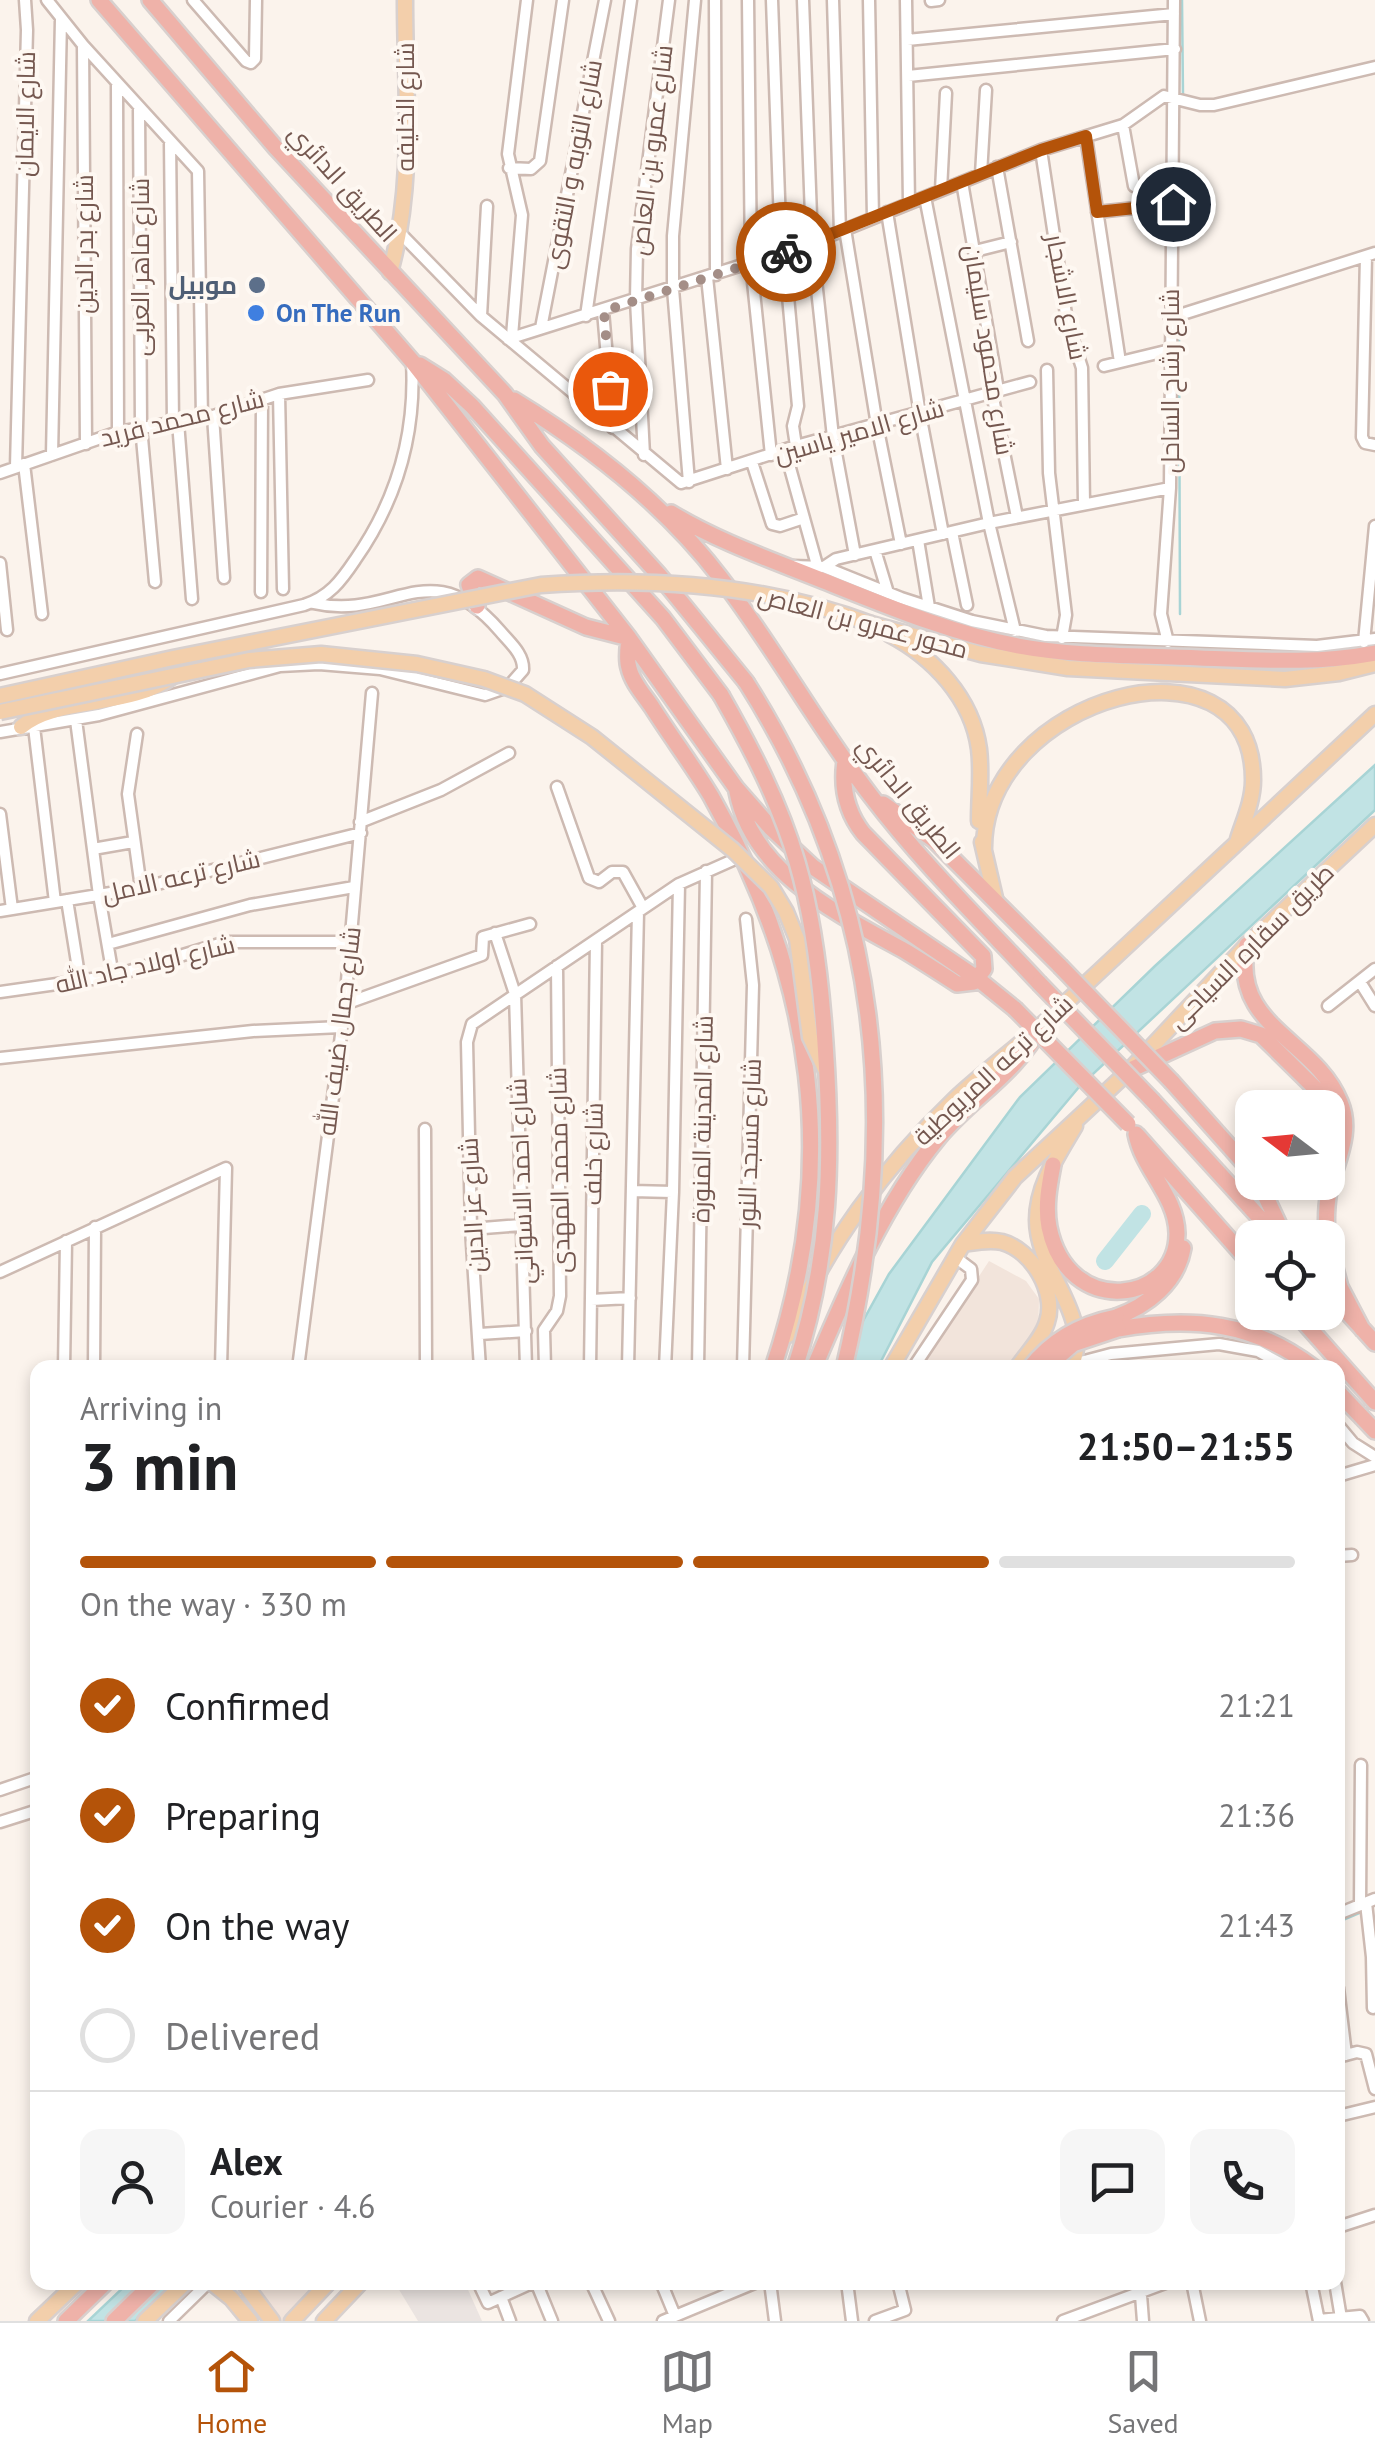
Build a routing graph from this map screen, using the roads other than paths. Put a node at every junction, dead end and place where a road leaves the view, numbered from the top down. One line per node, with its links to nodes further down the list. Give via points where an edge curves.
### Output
1 (25, 0): 101 (street, شارع الايمان)
2 (47, 0): 27 (street)
3 (99, 0): 75 (highway)
4 (150, 0): 63 (highway, الطريق الدائري)
5 (193, 0): 25 (street)
6 (203, 0): 25 (street)
7 (256, 0): 25 (street, via 255,59 248,63)
8 (404, 0): 56 (main road, شارع الخليفه, via 406,187)
9 (527, 0): 42 (street)
10 (563, 0): 42 (street, via 540,162 531,169)
11 (605, 0): 71 (street, شارع التوبه و التقوى)
12 (631, 0): 69 (street)
13 (669, 0): 66 (street, شارع عمرو بن العاص, via 642,196)
14 (695, 0): 65 (street)
15 (714, 0): 64 (street)
16 (748, 0): 62 (street)
17 (772, 0): 60 (street)
18 (804, 0): 58 (street)
19 (833, 0): 55 (street)
20 (869, 0): 54 (street)
21 (906, 0): 28 (street)
22 (939, 0): 24 (street)
23 (1174, 0): 26 (street, شارع رشاح الساحل)
24 (931, 1)
25 (203, 13)
26 (1174, 14): 28 (street); 30 (street, شارع رشاح الساحل)
27 (61, 18): 29 (street); 97 (street)
28 (907, 40): 32 (street)
29 (83, 45): 33 (street); 94 (street, شارع بدر الدين)
30 (1175, 49): 32 (street); 36 (street, شارع رشاح الساحل)
31 (1375, 67): 36 (street, via 1214,105)
32 (908, 76): 49 (street)
33 (117, 84): 37 (street); 92 (street)
34 (986, 90): 44 (street)
35 (946, 93): 47 (street)
36 (1173, 96): 38 (street, via 1157,99); 50 (street, شارع رشاح الساحل)
37 (138, 106): 40 (street); 90 (street, شارع ماهر العربى)
38 (1124, 125): 39 (street); 46 (street)
39 (1086, 136): 41 (street); 53 (street)
40 (170, 141): 87 (street, via 198,172); 88 (street)
41 (1041, 150): 43 (street); 107 (street, شارع الاشجار, via 1067,321 1082,368)
42 (509, 168): 72 (street, via 522,214)
43 (998, 168): 44 (street); 57 (street)
44 (981, 174): 45 (street)
45 (962, 182): 47 (street); 59 (street, شارع محمود سليمان)
46 (1134, 186)
47 (941, 190): 48 (street)
48 (925, 196): 49 (street); 85 (street)
49 (909, 203): 52 (street)
50 (1173, 204): 53 (street); 70 (street, شارع رشاح الساحل)
51 (487, 206): 68 (street)
52 (887, 212): 54 (street); 86 (street)
53 (1097, 212): 76 (street)
54 (873, 218): 55 (street)
55 (842, 230): 58 (street); 89 (street)
56 (400, 234): 63 (main road, شارع الخليفه); 68 (street)
57 (1011, 242): 59 (street); 73 (street)
58 (812, 243): 60 (street); 93 (street)
59 (975, 250): 81 (street, شارع محمود سليمان)
60 (783, 253): 62 (street); 96 (street, via 798,406)
61 (1371, 255): 70 (street); 95 (street, via 1362,439)
62 (751, 263): 64 (street); 99 (street)
63 (390, 272): 83 (highway, الطريق الدائري)
64 (712, 276): 65 (street); 102 (street)
65 (673, 289): 66 (street); 104 (street)
66 (636, 300): 67 (street); 98 (street, شارع عمرو بن العاص)
67 (604, 311): 69 (street); 91 (street)
68 (481, 316): 72 (street)
69 (586, 316): 71 (street)
70 (1170, 318): 74 (street, شارع رشاح الساحل)
71 (542, 328): 72 (street)
72 (510, 338): 91 (street)
73 (1028, 341)
74 (1170, 350): 76 (street); 105 (street, شارع رشاح الساحل)
75 (412, 361): 127 (street, via 408,442 389,501 340,582); 135 (highway); 195 (highway, bridge, via 472,406 663,618 721,695 763,773 797,862 818,968)
76 (1120, 362): 77 (street)
77 (1104, 366)
78 (1047, 370): 108 (street)
79 (368, 380): 82 (street, شارع محمد فريد)
80 (1030, 382): 81 (street, شارع الامير ياسين)
81 (994, 393): 85 (street, شارع الامير ياسين); 110 (street, شارع محمود سليمان)
82 (279, 394): 84 (street, شارع محمد فريد); 123 (street)
83 (505, 394): 106 (highway, الطريق الدائري, via 572,436); 242 (highway, الطريق الدائري, bridge, via 746,682 811,805 858,942 871,1020 873,1187)
84 (262, 398): 87 (street, شارع محمد فريد); 124 (street)
85 (964, 402): 86 (street, شارع الامير ياسين); 111 (street)
86 (920, 414): 89 (street, شارع الامير ياسين); 113 (street)
87 (208, 417): 88 (street, شارع محمد فريد); 121 (street)
88 (175, 422): 90 (street, شارع محمد فريد); 126 (street)
89 (877, 425): 93 (street, شارع الامير ياسين); 115 (street)
90 (141, 427): 92 (street, شارع محمد فريد); 122 (street, شارع ماهر العربى)
91 (613, 428): 98 (street)
92 (118, 432): 94 (street, شارع محمد فريد)
93 (833, 437): 96 (street, شارع الامير ياسين); 117 (street)
94 (86, 444): 97 (street, شارع محمد فريد)
95 (1375, 445)
96 (791, 448): 99 (street, شارع الامير ياسين); 109 (street)
97 (52, 455): 101 (street, شارع محمد فريد)
98 (644, 455): 104 (street, via 674,480)
99 (771, 455): 100 (street, شارع الامير ياسين)
100 (752, 462): 102 (street, شارع الامير ياسين); 109 (street, via 772,524)
101 (20, 466): 103 (street, شارع محمد فريد); 131 (street, شارع الايمان)
102 (728, 468): 104 (street, شارع الامير ياسين)
103 (0, 473)
104 (688, 482)
105 (1170, 488): 107 (street); 137 (street, شارع رشاح الساحل, via 1161,614)
106 (651, 502): 119 (highway); 151 (highway, الطريق الدائري, via 720,577)
107 (1084, 504): 108 (street)
108 (1053, 510): 110 (street); 136 (street, via 1066,615)
109 (804, 518): 120 (street)
110 (1016, 518): 111 (street)
111 (989, 523): 113 (street); 134 (street)
112 (1375, 526): 138 (street)
113 (948, 533): 114 (street); 128 (street)
114 (918, 540): 115 (street); 130 (street)
115 (901, 544): 116 (street)
116 (875, 550): 117 (street); 125 (street)
117 (855, 555): 120 (street)
118 (0, 562): 133 (street)
119 (788, 566): 120 (street); 138 (highway, via 941,625 1042,650 1298,661)
120 (821, 566): 125 (street)
121 (224, 578)
122 (155, 582)
123 (283, 589)
124 (261, 592)
125 (888, 593): 130 (street)
126 (192, 600)
127 (313, 602): 129 (street, via 353,606 439,591); 140 (street)
128 (967, 605)
129 (477, 606): 135 (highway, via 469,585 478,578 586,627); 146 (street, via 524,662 522,673 494,694 380,669 280,666)
130 (929, 607): 134 (street)
131 (42, 614)
132 (871, 624): 139 (main road, محور عمرو بن العاص, via 981,654 1068,668 1285,678); 143 (main road, محور عمرو بن العاص, bridge, via 743,589 594,581 541,585); 161 (main road, via 942,673 972,720)
133 (7, 630)
134 (1015, 632): 136 (street)
135 (629, 638): 153 (highway); 162 (highway, via 630,672)
136 (1062, 638): 137 (street)
137 (1168, 642): 138 (street)
138 (1371, 645)
139 (1375, 664)
140 (0, 674)
141 (173, 676): 144 (main road, bridge); 147 (main road, via 146,691 38,717); 195 (main road, bridge, via 278,656 367,656 484,679 557,712 771,887 796,939 810,1037)
142 (372, 693): 157 (street, شارع جمال ضيف الله)
143 (0, 696)
144 (0, 712)
145 (1375, 714): 159 (main road)
146 (76, 720): 147 (street); 160 (street)
147 (27, 727): 148 (street); 170 (street)
148 (0, 732)
149 (137, 734): 158 (street, via 129,778)
150 (510, 753): 157 (street, شارع ترعه الامل)
151 (846, 761): 154 (highway, الطريق الدائري); 183 (highway, via 844,790 857,825 983,956)
152 (557, 787): 171 (street, via 590,878 599,882 623,872)
153 (736, 788): 183 (highway, via 813,866); 183 (highway, via 753,832 803,891 954,982)
154 (871, 796): 168 (highway, via 926,832); 205 (highway, الطريق الدائري, bridge)
155 (0, 814): 172 (street)
156 (1375, 825): 179 (main road, طريق سقاره السياحى)
157 (360, 827): 165 (street, شارع جمال ضيف الله); 166 (street, شارع ترعه الامل)
158 (133, 842): 160 (street); 166 (street)
159 (1236, 844): 161 (main road, via 1253,780 1242,736 1209,702 1154,692 1086,708 1016,759 987,811); 191 (main road, شارع ترعه المريوطية)
160 (93, 849): 167 (street)
161 (984, 851): 168 (main road)
162 (742, 856): 163 (street); 238 (highway, via 790,987 812,1127 802,1268)
163 (706, 871): 164 (street); 236 (street, شارع المدينة المنورة)
164 (679, 884): 171 (street); 203 (street)
165 (354, 887): 177 (street, شارع جمال ضيف الله); 178 (street, via 250,905)
166 (141, 888): 167 (street, شارع ترعه الامل)
167 (99, 895): 169 (street, شارع ترعه الامل); 178 (street)
168 (995, 898): 200 (highway, bridge)
169 (68, 900): 170 (street, شارع ترعه الامل); 184 (street)
170 (55, 902): 172 (street, شارع ترعه الامل)
171 (641, 910): 176 (street); 202 (street)
172 (6, 911)
173 (746, 919): 237 (street, شارع مسجد النور, via 753,984)
174 (530, 924): 175 (street)
175 (496, 933): 187 (street, شارع احمد الاسواني); 188 (street, via 482,938 482,954)
176 (596, 940): 180 (street); 216 (street, شارع خلف)
177 (350, 942): 182 (street, شارع اولاد جاد الله, via 226,942); 188 (street, شارع جمال ضيف الله)
178 (108, 944): 182 (street)
179 (1247, 944): 194 (main road, طريق سقاره السياحى); 206 (highway, via 1243,976 1252,1001 1326,1079 1344,1112)
180 (556, 966): 187 (street); 232 (street, شارع محمد المهدى, via 560,1296 544,1330)
181 (1375, 969): 185 (street)
182 (113, 976): 184 (street, شارع اولاد جاد الله)
183 (978, 980): 199 (highway, bridge)
184 (80, 981): 186 (street, شارع اولاد جاد الله)
185 (1360, 982): 189 (street); 190 (street)
186 (0, 992)
187 (516, 994): 207 (street, شارع احمد الاسواني); 209 (street, شارع عز الدين, via 472,1024 467,1042)
188 (345, 1004): 192 (street, شارع جمال ضيف الله)
189 (1328, 1006)
190 (1375, 1006)
191 (1041, 1026): 239 (main road, شارع ترعه المريوطية, via 956,1098 875,1189 822,1264); 241 (highway, via 1020,1060 922,1159)
192 (342, 1027): 193 (street); 228 (street, شارع جمال ضيف الله)
193 (0, 1058)
194 (1130, 1070): 196 (highway, via 1215,1031 1242,1029 1261,1034); 197 (main road)
195 (827, 1073): 240 (highway, bridge, via 827,1227)
196 (1317, 1090)
197 (1080, 1116): 201 (main road); 212 (main road, via 1015,1177)
198 (425, 1128): 229 (street)
199 (1132, 1129): 204 (highway); 211 (highway)
200 (1235, 1151)
201 (1052, 1165): 204 (highway, via 1047,1200 1054,1243 1073,1274 1098,1289 1126,1291 1157,1275 1174,1252); 249 (main road, via 1038,1232 1076,1324)
202 (632, 1191): 203 (street); 215 (street)
203 (673, 1192): 235 (street)
204 (1175, 1215): 218 (highway, via 1183,1244 1177,1268 1151,1299)
205 (1265, 1220)
206 (1327, 1220)
207 (521, 1225): 209 (street); 220 (street, شارع احمد الاسواني)
208 (95, 1227): 210 (street); 226 (street); 227 (street, via 226,1168)
209 (471, 1229): 222 (street, شارع عز الدين)
210 (66, 1241): 213 (street); 225 (street)
211 (1235, 1245)
212 (959, 1251): 223 (main road, via 998,1241 1026,1256 1049,1300); 243 (main road); 244 (street, via 972,1280)
213 (0, 1272)
214 (1345, 1297): 219 (highway)
215 (630, 1298): 216 (street); 234 (street)
216 (591, 1300): 233 (street, شارع خلف)
217 (1345, 1310): 219 (highway)
218 (1117, 1323): 246 (highway, bridge, via 1071,1332); 247 (highway, bridge); 252 (highway, via 1219,1324 1268,1338)
219 (1362, 1329): 224 (highway)
220 (526, 1330): 222 (street); 231 (street, شارع احمد الاسواني)
221 (1311, 1330): 253 (highway)
222 (480, 1334): 230 (street, شارع عز الدين)
223 (1041, 1336): 245 (main road); 248 (main road, via 1065,1344)
224 (1375, 1343)
225 (64, 1360)
226 (94, 1360)
227 (220, 1360)
228 (299, 1360)
229 (426, 1360)
230 (480, 1360)
231 (526, 1360)
232 (545, 1360)
233 (590, 1360)
234 (628, 1360)
235 (664, 1360)
236 (698, 1360)
237 (742, 1360)
238 (777, 1360)
239 (778, 1360)
240 (798, 1360)
241 (817, 1360)
242 (846, 1360)
243 (896, 1360)
244 (918, 1360)
245 (1023, 1360)
246 (1037, 1360)
247 (1054, 1360)
248 (1070, 1360)
249 (1073, 1360)
250 (1092, 1360): 251 (street, via 1219,1344)
251 (1274, 1360)
252 (1302, 1360)
253 (1338, 1360)
254 (1345, 1368): 256 (highway)
255 (1345, 1399): 257 (highway)
256 (1375, 1402)
257 (1375, 1431)
258 (1345, 1433): 259 (street)
259 (1375, 1457)
260 (1375, 1465): 261 (street)
261 (1345, 1474)
262 (1352, 1555): 263 (street)
263 (1345, 1556)
264 (1361, 1765): 269 (street)
265 (30, 1780): 266 (street)
266 (0, 1790)
267 (30, 1813): 268 (street)
268 (0, 1822)
269 (1367, 1906): 270 (street)
270 (1373, 2008)
271 (1345, 2055): 272 (street, via 1370,2057)
272 (1375, 2089)
273 (1375, 2107): 274 (street)
274 (1345, 2114)
275 (1375, 2215): 276 (street)
276 (1345, 2225)
277 (70, 2290): 307 (main road)
278 (98, 2290): 308 (highway)
279 (146, 2290): 309 (highway)
280 (178, 2290): 310 (main road)
281 (202, 2290): 311 (street)
282 (220, 2290): 312 (main road)
283 (249, 2290): 313 (main road)
284 (321, 2290): 314 (main road)
285 (353, 2290): 315 (main road)
286 (482, 2290): 300 (street, via 488,2303)
287 (517, 2290): 300 (street)
288 (538, 2290): 317 (street)
289 (595, 2290): 318 (street)
290 (664, 2290): 304 (street)
291 (740, 2290): 301 (street)
292 (771, 2290): 320 (street)
293 (848, 2290): 321 (street)
294 (901, 2290): 322 (street, via 903,2312)
295 (1136, 2290): 302 (street)
296 (1141, 2290): 324 (street)
297 (1194, 2290): 325 (street)
298 (1312, 2290): 306 (street)
299 (1336, 2290): 303 (street)
300 (501, 2297): 316 (street)
301 (705, 2305): 304 (street); 319 (street)
302 (1095, 2316): 323 (street)
303 (1342, 2318): 305 (street); 306 (street)
304 (669, 2319)
305 (1363, 2319)
306 (1318, 2320)
307 (38, 2321)
308 (66, 2321)
309 (114, 2321)
310 (145, 2321)
311 (169, 2321)
312 (250, 2321)
313 (272, 2321)
314 (292, 2321)
315 (324, 2321)
316 (510, 2321)
317 (552, 2321)
318 (609, 2321)
319 (709, 2321)
320 (776, 2321)
321 (852, 2321)
322 (875, 2321)
323 (1063, 2321)
324 (1143, 2321)
325 (1200, 2321)

